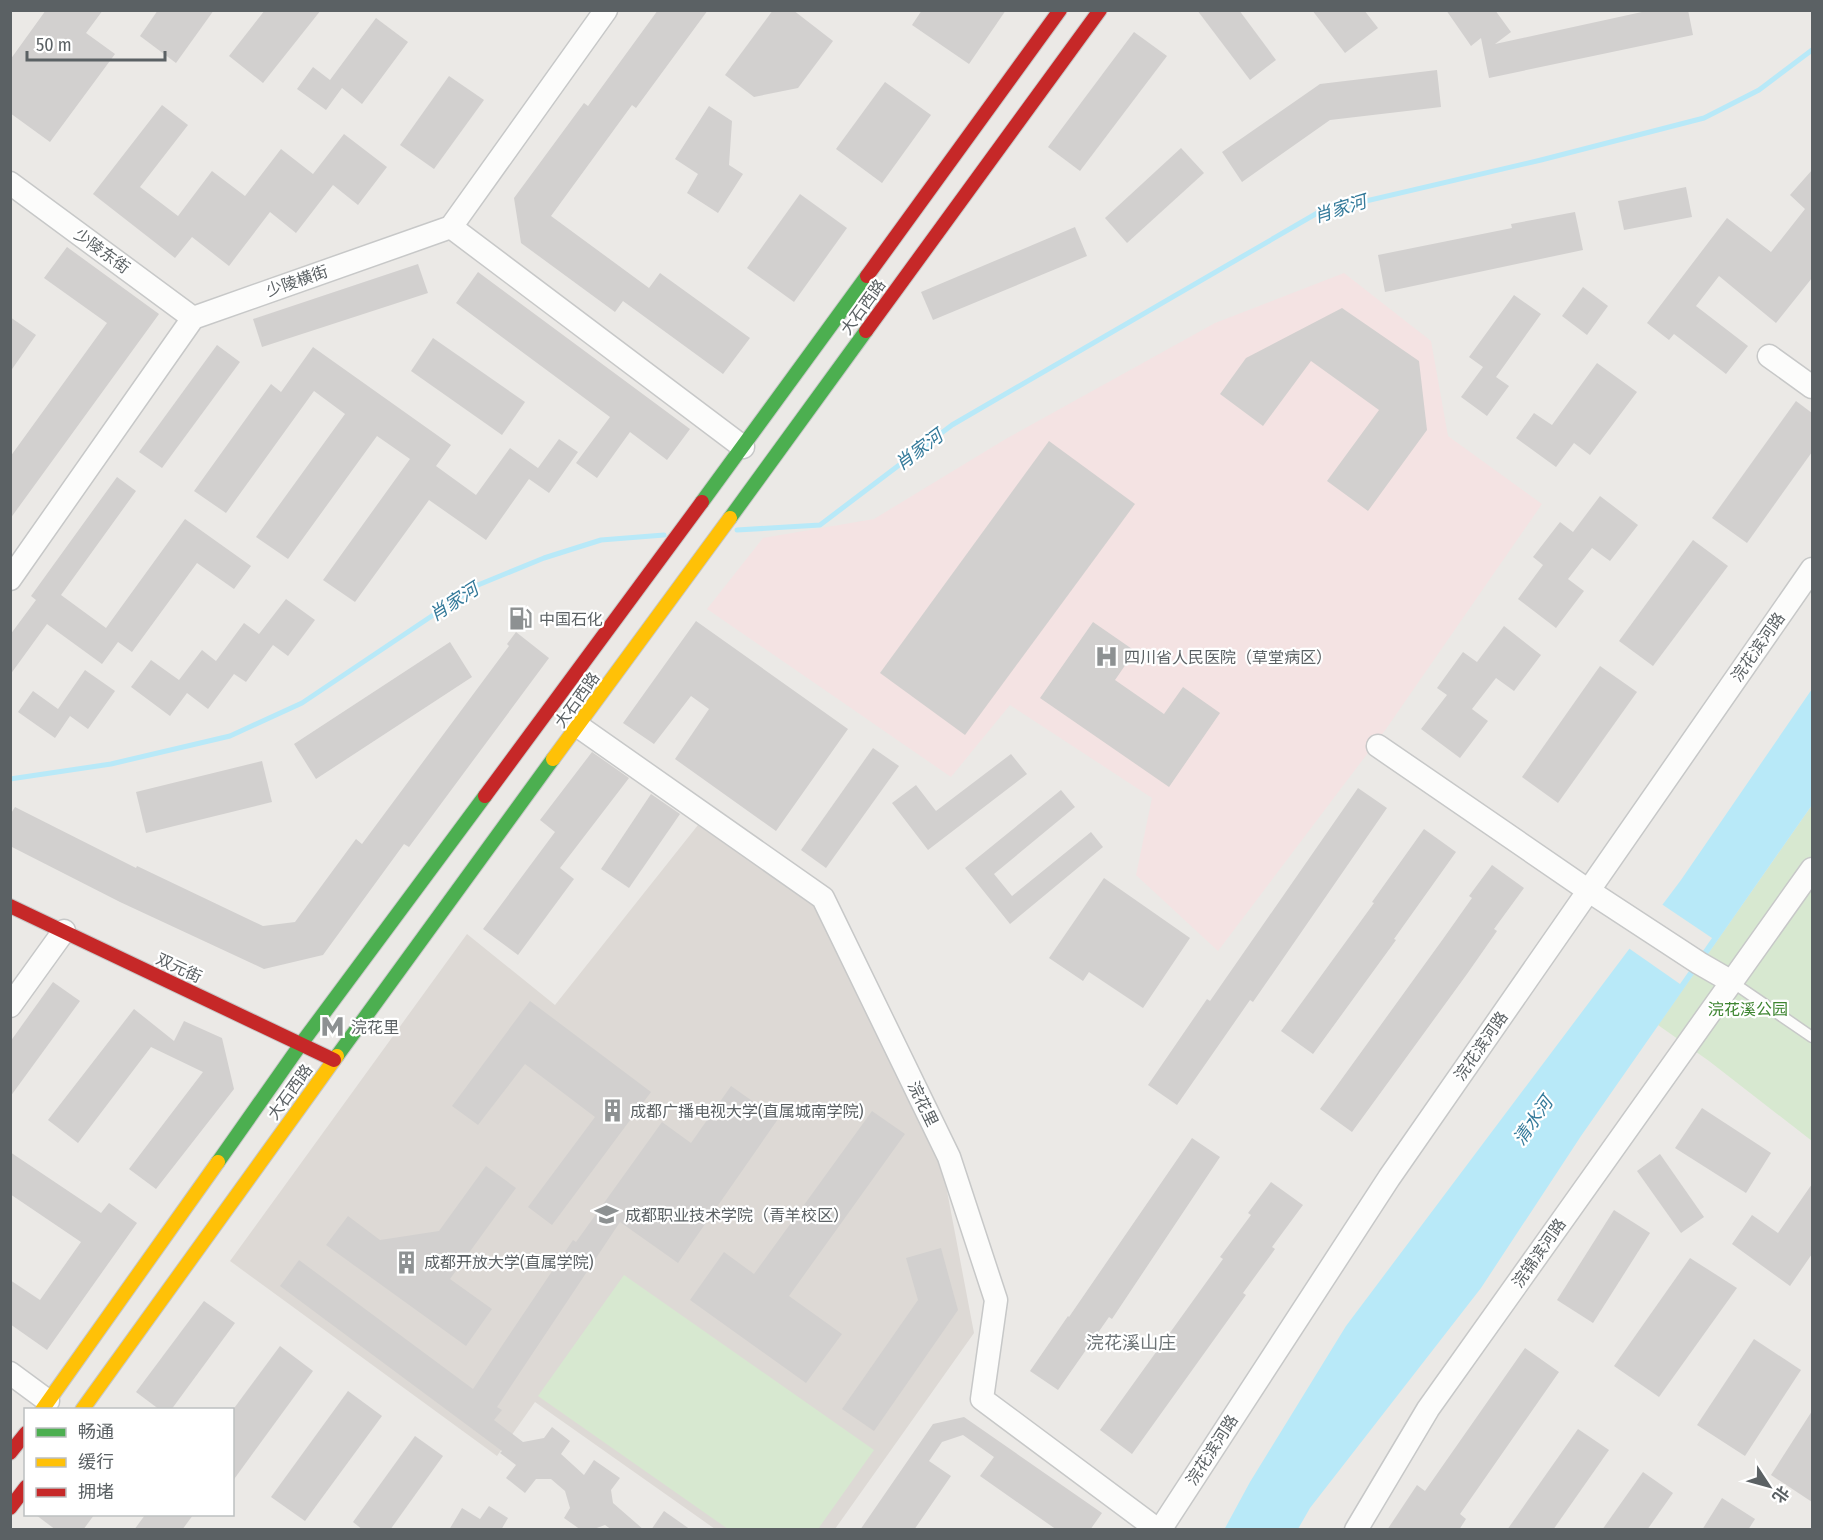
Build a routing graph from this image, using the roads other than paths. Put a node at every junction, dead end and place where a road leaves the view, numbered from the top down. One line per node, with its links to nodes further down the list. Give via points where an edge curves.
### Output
1 (606, 10): 5 (street)
2 (1060, 10): 9 (main road, 大石西路)
3 (1100, 10): 12 (main road, 大石西路)
4 (10, 183): 6 (street, 少陵东街)
5 (451, 227): 6 (street, 少陵横街); 9 (street)
6 (193, 318): 11 (street)
7 (1769, 356): 8 (street)
8 (1812, 387)
9 (743, 447): 21 (main road, 大石西路)
10 (1812, 569): 15 (street, 浣花滨河路)
11 (10, 579)
12 (579, 726): 22 (main road, 大石西路); 30 (street, 浣花里, via 823,898 949,1157 996,1300 982,1399)
13 (1378, 746): 15 (street)
14 (1812, 869): 18 (street, 浣锦滨河路)
15 (1589, 891): 18 (street); 30 (street, 浣花滨河路, via 1389,1178)
16 (10, 906): 17 (main road, 双元街)
17 (64, 931): 19 (street); 21 (main road, 双元街)
18 (1732, 982): 20 (lane); 31 (street, 浣锦滨河路, via 1428,1409)
19 (10, 1006)
20 (1812, 1037)
21 (301, 1044): 22 (main road, 双元街); 24 (main road, 大石西路)
22 (334, 1060): 25 (main road, 大石西路)
23 (10, 1373): 24 (street)
24 (45, 1405)
25 (83, 1408)
26 (24, 1436): 27 (main road)
27 (10, 1453)
28 (24, 1490): 29 (main road)
29 (10, 1508)
30 (1159, 1530)
31 (1356, 1530)

